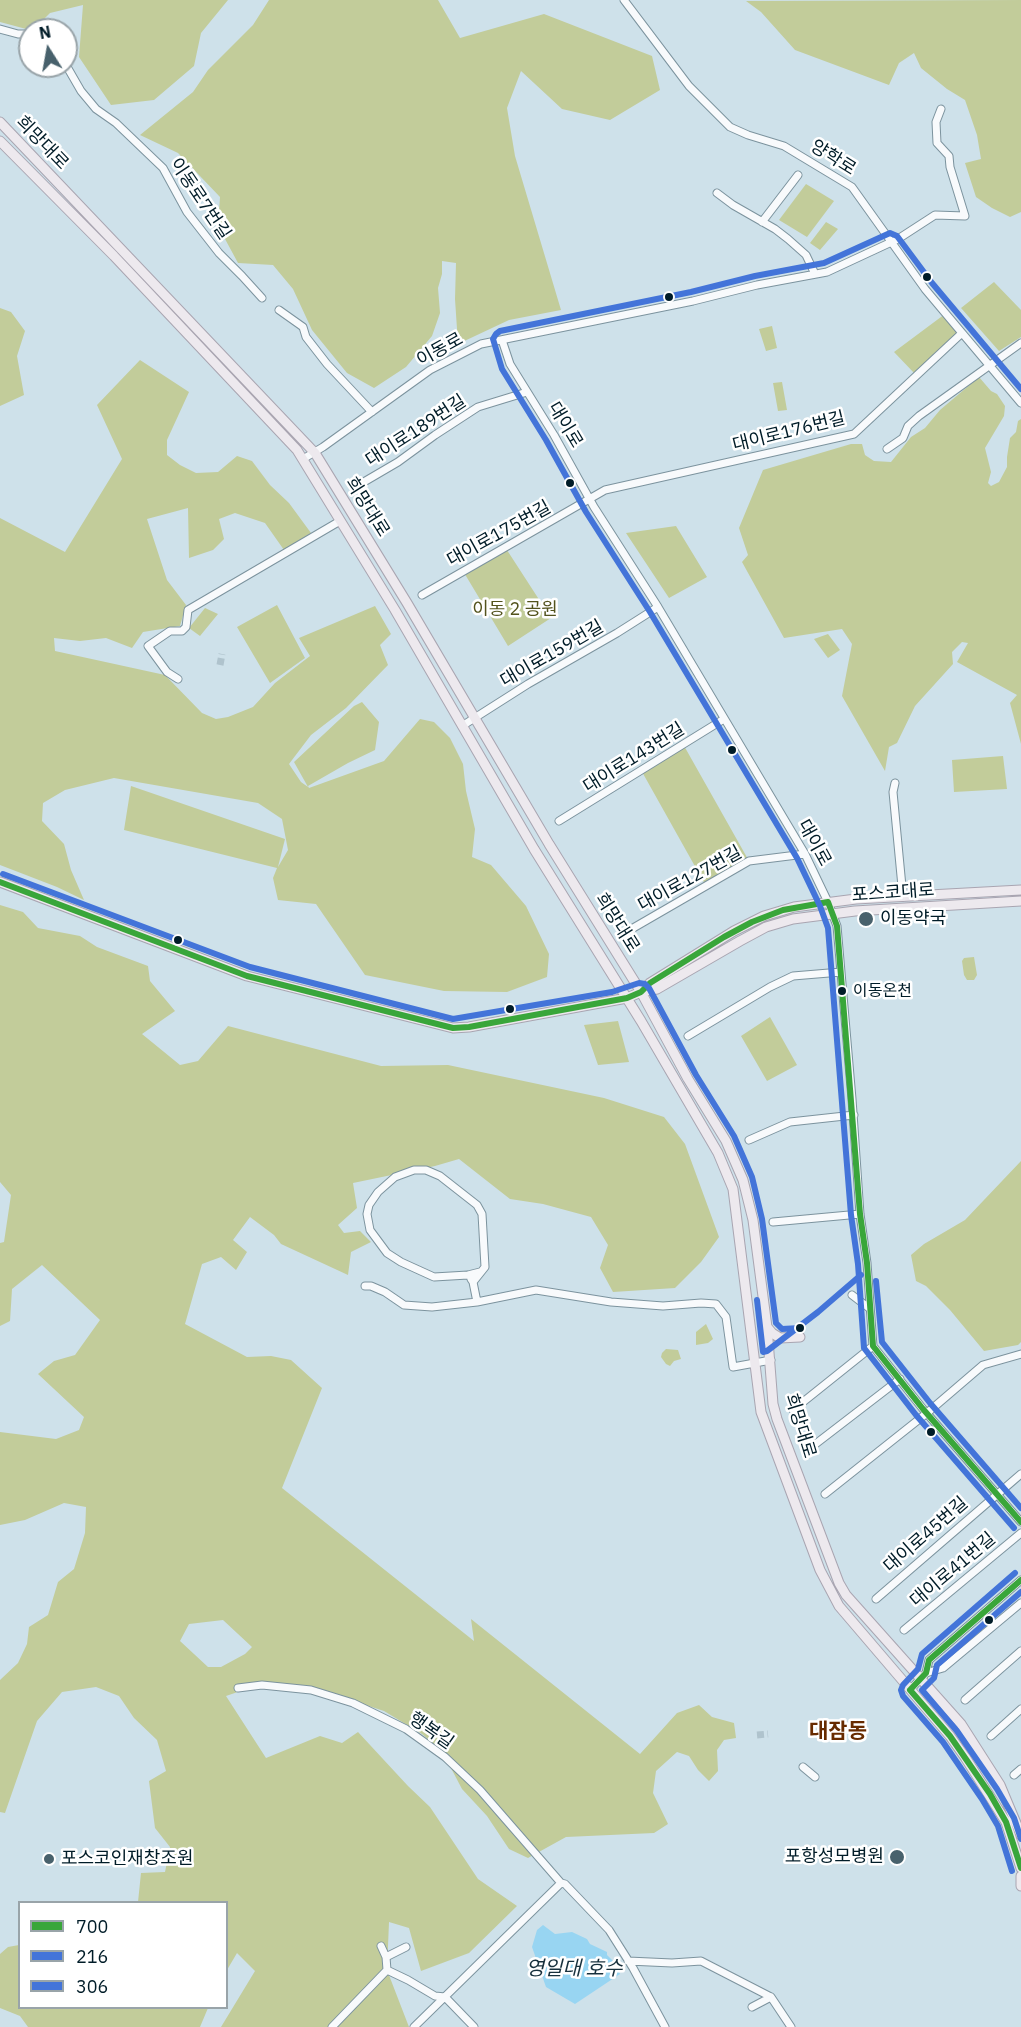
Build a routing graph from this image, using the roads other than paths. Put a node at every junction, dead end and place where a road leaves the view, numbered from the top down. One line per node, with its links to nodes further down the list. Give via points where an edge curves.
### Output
1 (624, 0): 11 (street, 양학로, via 716,115 730,127 795,152 852,188)
2 (0, 29): 3 (street)
3 (18, 34)
4 (73, 78): 13 (street, 이동로7번길, via 96,109 163,168 188,212 219,253)
5 (941, 109): 11 (street, 이동로, via 936,122 937,143 949,156 965,216 935,215)
6 (0, 122): 23 (main road, 희망대로)
7 (0, 141): 24 (main road, 희망대로, via 114,256)
8 (798, 175): 10 (street)
9 (717, 193): 10 (street)
10 (762, 222): 12 (street, via 806,255)
11 (890, 242): 12 (street, 이동로); 15 (street, 양학로)
12 (815, 274): 16 (street, 이동로)
13 (262, 298)
14 (279, 310): 21 (street, via 303,327 327,364)
15 (962, 333): 18 (street, 양학로); 26 (street, 대이로176번길, via 854,434 605,490)
16 (502, 340): 19 (street, 대이로, via 508,360); 21 (street, 이동로, via 481,344 430,370)
17 (1021, 343): 18 (street)
18 (989, 366): 20 (street, 양학로); 22 (street, via 919,416 908,426 903,438)
19 (527, 392): 25 (street, 대이로189번길, via 478,407); 26 (street, 대이로)
20 (1021, 403)
21 (372, 412): 23 (street, 이동로)
22 (887, 449)
23 (315, 453): 24 (street, 이동로); 31 (main road, 희망대로)
24 (303, 459): 27 (main road, 희망대로)
25 (357, 486)
26 (590, 499): 28 (street, 대이로175번길); 29 (street, 대이로)
27 (340, 521): 30 (street, 희망대로, via 188,610 182,631 170,631 148,646 167,672); 32 (main road, 희망대로)
28 (422, 595)
29 (658, 607): 33 (street, 대이로159번길); 34 (street, 대이로)
30 (178, 679)
31 (459, 692): 32 (main road); 33 (main road, 희망대로)
32 (446, 699): 35 (main road, 희망대로)
33 (474, 718): 35 (street, 대이로159번길); 36 (main road, 희망대로)
34 (724, 720): 39 (street, 대이로143번길); 40 (street, 대이로)
35 (462, 726): 37 (main road, 희망대로)
36 (496, 755): 37 (main road); 51 (main road, 희망대로)
37 (484, 762): 52 (main road, 희망대로)
38 (895, 783): 44 (street, 포스코대로)
39 (559, 821)
40 (805, 854): 46 (street, 대이로); 49 (street, 대이로127번길, via 749,861)
41 (0, 882): 52 (main road, 포스코대로, via 248,976 446,1027 460,1029)
42 (1021, 890): 43 (main road, 포스코대로)
43 (941, 896): 44 (main road, 포스코대로); 47 (main road)
44 (903, 897): 46 (main road, 포스코대로)
45 (1021, 901): 47 (main road, 포스코대로)
46 (828, 902): 48 (street, 대이로); 51 (main road, 포스코대로, via 783,910 753,922)
47 (942, 906): 48 (main road, 포스코대로)
48 (833, 914): 50 (street, 대이로); 51 (main road, 포스코대로, via 766,927 657,989)
49 (628, 930)
50 (841, 972): 53 (street, via 793,976); 54 (street, 대이로)
51 (641, 992): 52 (main road, 포스코대로); 65 (main road, 희망대로, via 726,1141 743,1180 753,1220)
52 (627, 998): 70 (main road, 희망대로, via 718,1152 733,1189)
53 (688, 1036)
54 (854, 1115): 55 (street, via 790,1122); 56 (street, 대이로)
55 (749, 1140)
56 (860, 1214): 57 (street); 64 (street, 대이로)
57 (773, 1222)
58 (480, 1272): 59 (street); 59 (street, via 485,1267 482,1214 477,1205 426,1170 395,1177 378,1192 367,1214 370,1230 387,1253 434,1277); 60 (street)
59 (468, 1275): 60 (street)
60 (473, 1282): 63 (street)
61 (365, 1286): 63 (street, via 385,1292 404,1305 432,1307)
62 (852, 1295): 64 (street)
63 (477, 1302): 70 (street, via 536,1290 611,1302 663,1306 716,1304 726,1317 733,1367)
64 (869, 1308): 67 (street, 대이로)
65 (767, 1327): 66 (main road, via 780,1338); 69 (main road, 희망대로)
66 (800, 1337)
67 (873, 1346): 71 (street); 72 (street)
68 (1021, 1354): 73 (street, via 983,1365)
69 (771, 1360): 70 (street); 85 (main road, 희망대로, via 777,1419 839,1583)
70 (755, 1362): 87 (main road, 희망대로, via 764,1422 819,1570 839,1606)
71 (900, 1379): 73 (street); 74 (street)
72 (793, 1410)
73 (927, 1413): 76 (street); 77 (street)
74 (809, 1449)
75 (1021, 1474): 77 (street, 대이로45번길)
76 (825, 1494)
77 (996, 1494): 78 (street); 81 (street, 대이로45번길)
78 (1021, 1522)
79 (1021, 1533): 83 (street, 대이로41번길)
80 (1021, 1580): 85 (street, via 929,1660)
81 (876, 1599)
82 (1021, 1603): 85 (street, via 943,1668)
83 (904, 1630)
84 (1021, 1651): 88 (street)
85 (923, 1676): 87 (street); 95 (main road, 희망대로, via 961,1724 1000,1785)
86 (238, 1688): 98 (street, 행복길, via 262,1685 311,1690 353,1703 406,1729 445,1757 480,1790)
87 (910, 1690): 96 (main road, 희망대로, via 950,1736 990,1794 1006,1822)
88 (964, 1701)
89 (1021, 1709): 90 (street)
90 (991, 1736)
91 (803, 1767): 94 (street)
92 (1021, 1770): 93 (street)
93 (1014, 1775)
94 (815, 1777)
95 (1021, 1835)
96 (1021, 1868)
97 (1021, 1876): 99 (main road)
98 (561, 1883): 103 (street, 행복길, via 609,1930); 106 (street)
99 (1021, 1886)
100 (381, 1946): 102 (street)
101 (406, 1947): 102 (street)
102 (386, 1957): 104 (street)
103 (628, 1961): 105 (street, via 701,1961); 111 (street, 행복길)
104 (387, 1970): 106 (street, via 435,1996); 108 (street)
105 (771, 1996): 107 (street); 112 (street)
106 (445, 1997): 109 (street); 110 (street)
107 (752, 2007)
108 (332, 2027)
109 (414, 2027)
110 (474, 2027)
111 (665, 2027)
112 (791, 2027)

